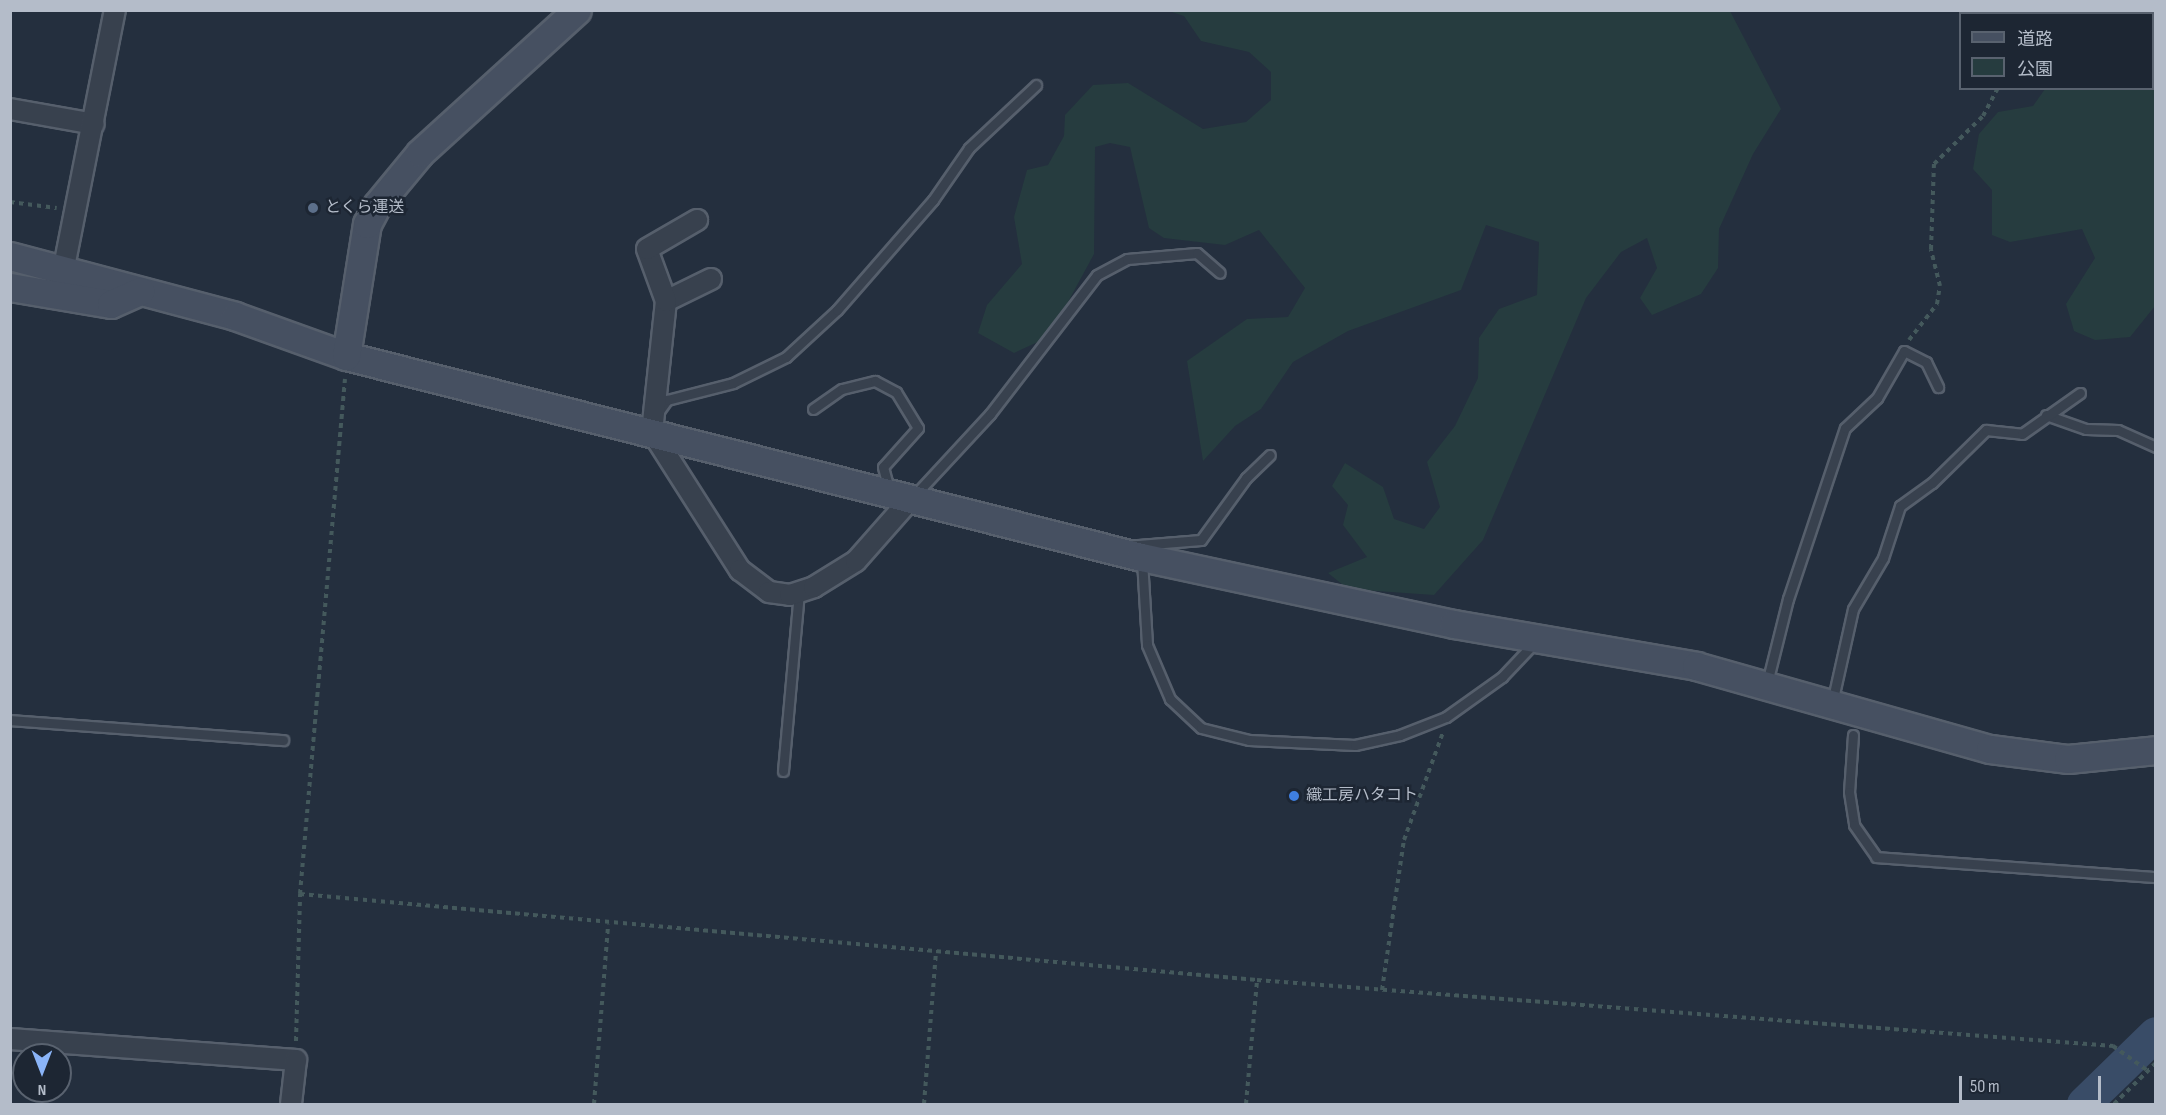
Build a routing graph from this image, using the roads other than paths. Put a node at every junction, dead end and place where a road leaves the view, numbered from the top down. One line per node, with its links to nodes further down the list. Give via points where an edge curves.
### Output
1 (115, 10): 5 (street)
2 (577, 10): 14 (street, via 420,153 377,205 367,224)
3 (1036, 85): 19 (lane, via 969,148 933,200 852,293 786,357 733,383 667,400)
4 (10, 109): 5 (street)
5 (94, 124): 8 (street)
6 (697, 220): 13 (street, via 647,249)
7 (10, 256): 8 (street)
8 (63, 272): 12 (street)
9 (1220, 273): 22 (lane, via 1197,253 1127,259 1097,275 990,414)
10 (711, 279): 13 (street)
11 (10, 286): 12 (street, via 111,304)
12 (140, 291): 14 (street, via 235,316)
13 (666, 302): 19 (street)
14 (346, 356): 19 (street)
15 (1938, 387): 26 (lane, via 1926,362 1904,351 1877,399 1845,428)
16 (2080, 393): 18 (lane)
17 (813, 409): 22 (lane, via 842,389 875,381 896,392 918,428 883,467)
18 (2046, 415): 20 (lane, via 2086,429 2118,430); 27 (lane, via 2022,434 1986,430 1932,483 1900,506 1883,558 1853,609)
19 (654, 424): 22 (street); 24 (street, via 740,570 769,592)
20 (2156, 447)
21 (1270, 455): 23 (lane, via 1246,478 1201,540 1131,542)
22 (900, 499): 23 (street); 24 (street, via 856,561)
23 (1130, 554): 25 (street); 25 (lane, via 1148,645 1170,699 1201,728 1249,740 1355,746 1448,716 1502,677)
24 (800, 592): 32 (lane)
25 (1538, 640): 26 (street)
26 (1767, 683): 27 (street)
27 (1832, 703): 31 (street, via 1990,749 2030,755 2068,759)
28 (10, 720): 30 (lane)
29 (1853, 735): 33 (lane, via 1849,792 1854,825 1876,857)
30 (283, 740)
31 (2156, 750)
32 (783, 771)
33 (2156, 877)
34 (10, 1039): 35 (street, via 296,1060)
35 (291, 1104)

